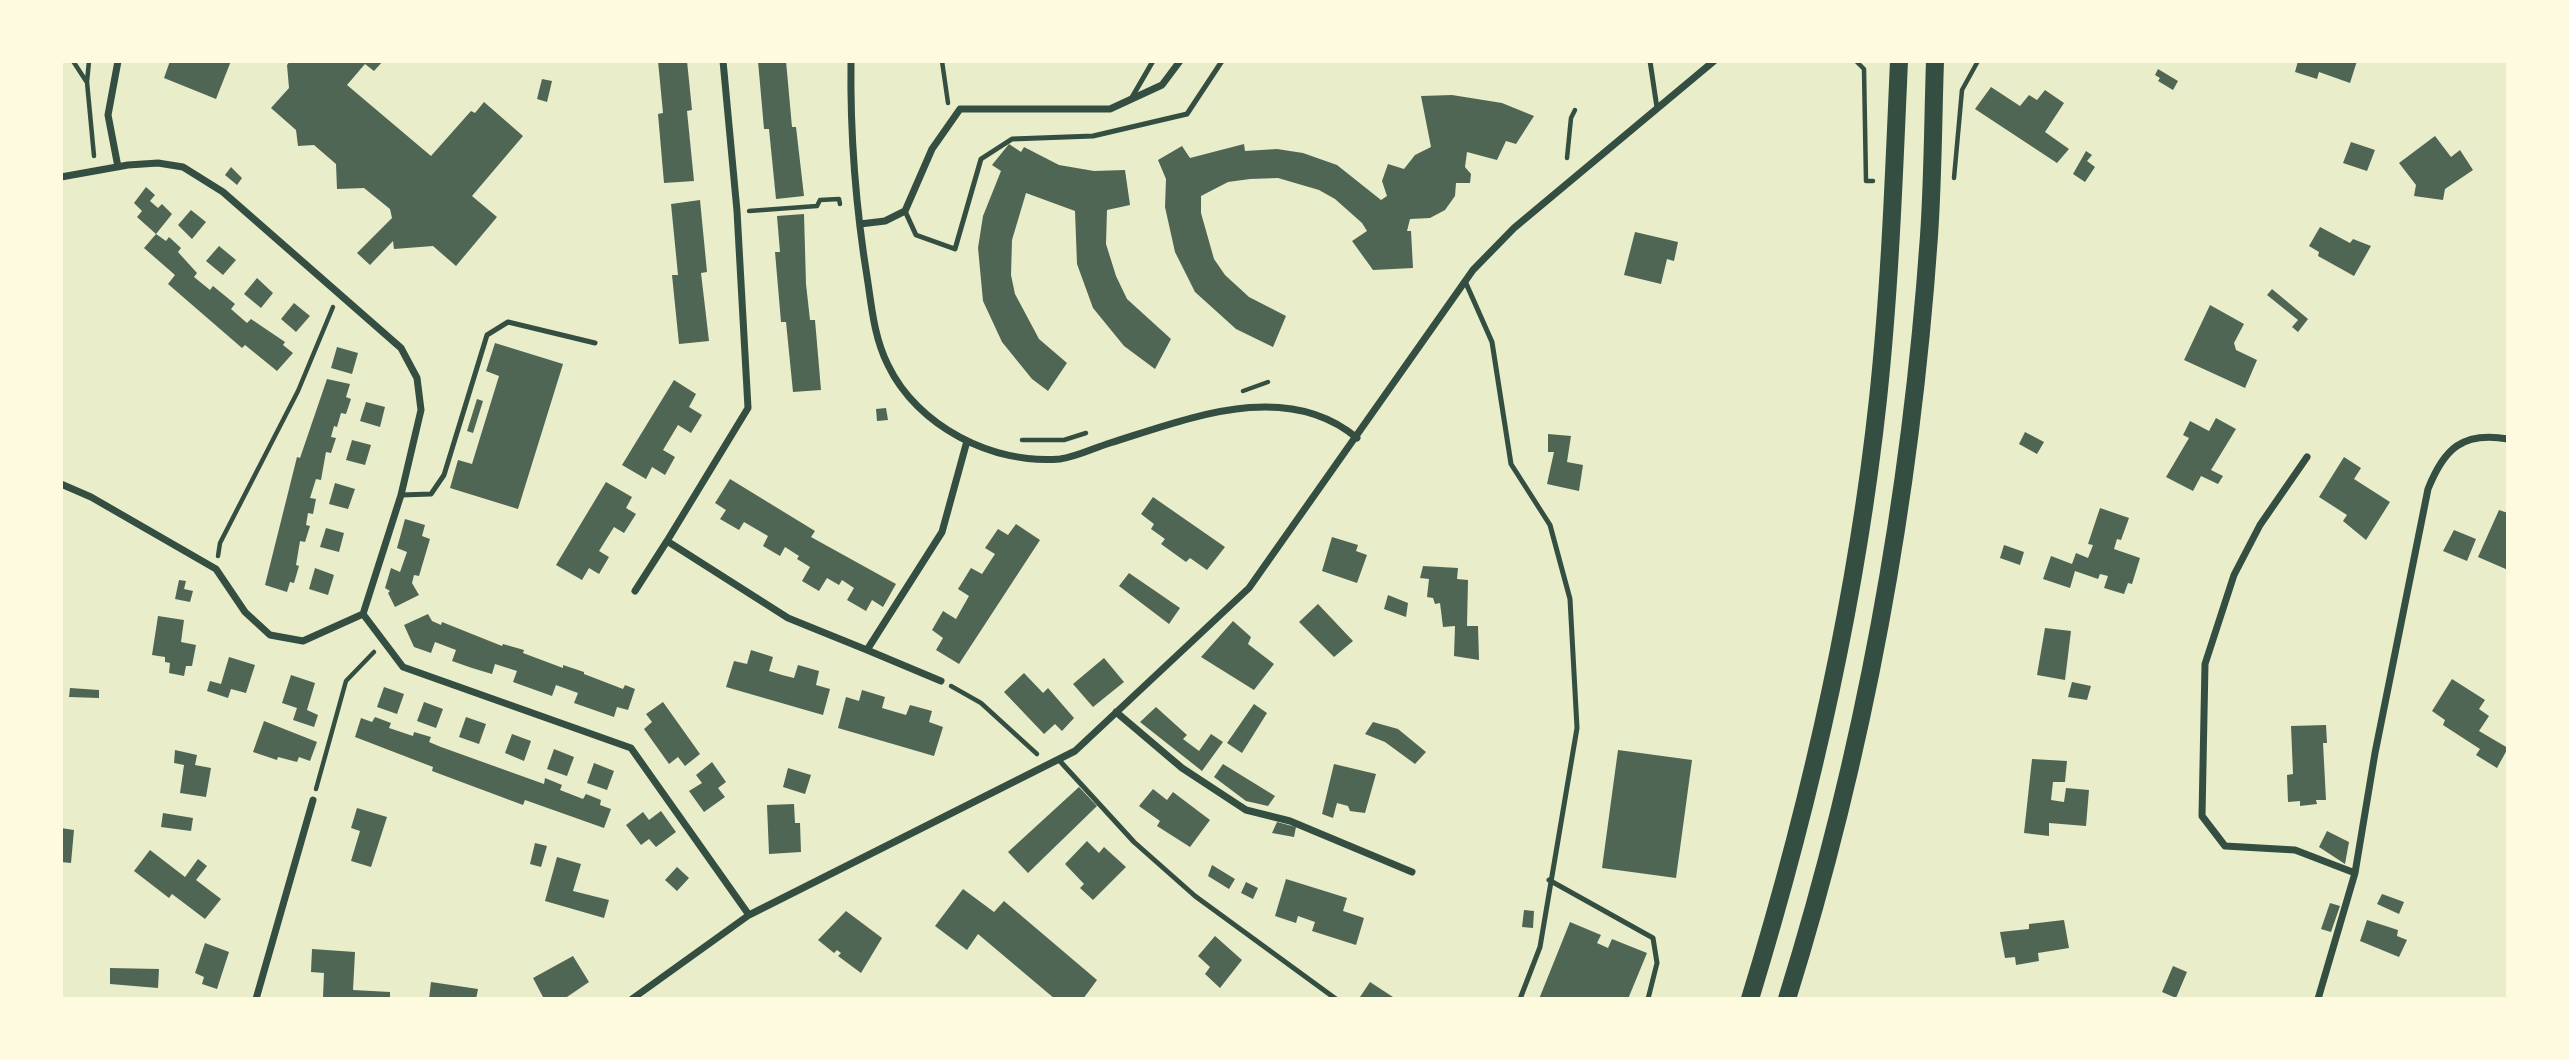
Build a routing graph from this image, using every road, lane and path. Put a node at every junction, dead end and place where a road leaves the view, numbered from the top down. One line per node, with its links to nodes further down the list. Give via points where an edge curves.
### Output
1 (73, 61): 15 (path)
2 (118, 61): 21 (street, via 108,115)
3 (723, 61): 26 (street)
4 (851, 61): 28 (street)
5 (942, 61): 19 (path)
6 (1153, 61): 16 (lane)
7 (1180, 61): 16 (street, via 1162,85)
8 (1222, 61): 27 (lane, via 1187,114 1093,136 1012,139 981,159 955,249 916,235)
9 (1650, 61): 17 (lane)
10 (1714, 61): 17 (street)
11 (1856, 61): 23 (path, via 1864,69 1867,181)
12 (1899, 61): 62 (main road, via 1891,253 1878,401 1859,533 1809,792)
13 (1935, 61): 63 (main road, via 1929,236 1895,535 1840,807)
14 (1978, 61): 24 (path, via 1962,90)
15 (86, 82)
16 (1132, 99): 19 (street, via 1110,109 960,109)
17 (1657, 108): 29 (street, via 1514,228)
18 (1575, 110): 20 (path)
19 (954, 116): 27 (street, via 932,149)
20 (1567, 158)
21 (118, 167): 22 (street); 30 (street, via 158,163 183,167 223,192)
22 (61, 177)
23 (1873, 181)
24 (1952, 185)
25 (845, 207): 26 (path, via 841,208 839,199 820,200 817,206)
26 (737, 211): 42 (street, via 748,408)
27 (905, 211): 28 (street, via 885,221)
28 (860, 224): 38 (street, via 876,334 888,367 915,405)
29 (1465, 281): 35 (street); 55 (lane, via 1492,342 1511,464 1550,525 1570,599 1577,728)
30 (339, 293): 41 (street, via 401,348 417,378 422,410); 43 (path, via 298,391 220,543)
31 (595, 343): 41 (lane, via 508,322 487,335 444,475 431,494)
32 (1268, 382): 33 (path)
33 (1232, 394)
34 (1090, 432): 37 (path, via 1064,440)
35 (1357, 438): 38 (street, via 1318,412 1264,406 1200,415 1061,459 1013,458); 49 (street, via 1249,588)
36 (2508, 439): 54 (street, via 2461,441 2438,464 2428,489)
37 (1020, 440)
38 (967, 441): 47 (street, via 942,532)
39 (2307, 457): 54 (street, via 2260,525 2234,575 2205,664 2203,816 2225,846 2295,850)
40 (61, 484): 43 (street)
41 (401, 495): 45 (street)
42 (667, 541): 44 (street); 47 (street, via 788,618)
43 (216, 569): 45 (street, via 245,612 270,635 303,641)
44 (635, 591)
45 (363, 614): 46 (street)
46 (384, 641): 52 (path, via 346,681); 56 (street, via 404,667 631,748)
47 (867, 650): 48 (street)
48 (941, 681): 51 (path, via 1007,724)
49 (1116, 712): 50 (street, via 1075,751); 53 (street, via 1182,768 1246,810 1290,821)
50 (1058, 759): 51 (street); 59 (lane, via 1134,842 1195,896)
51 (1044, 766): 56 (street)
52 (313, 800): 57 (street)
53 (1412, 872)
54 (2356, 873): 64 (street)
55 (1549, 880): 60 (lane, via 1540,947); 61 (lane, via 1653,938 1657,963)
56 (749, 915): 58 (street)
57 (256, 999)
58 (632, 999)
59 (1336, 999)
60 (1520, 999)
61 (1648, 999)
62 (1750, 999)
63 (1787, 999)
64 (2318, 999)

